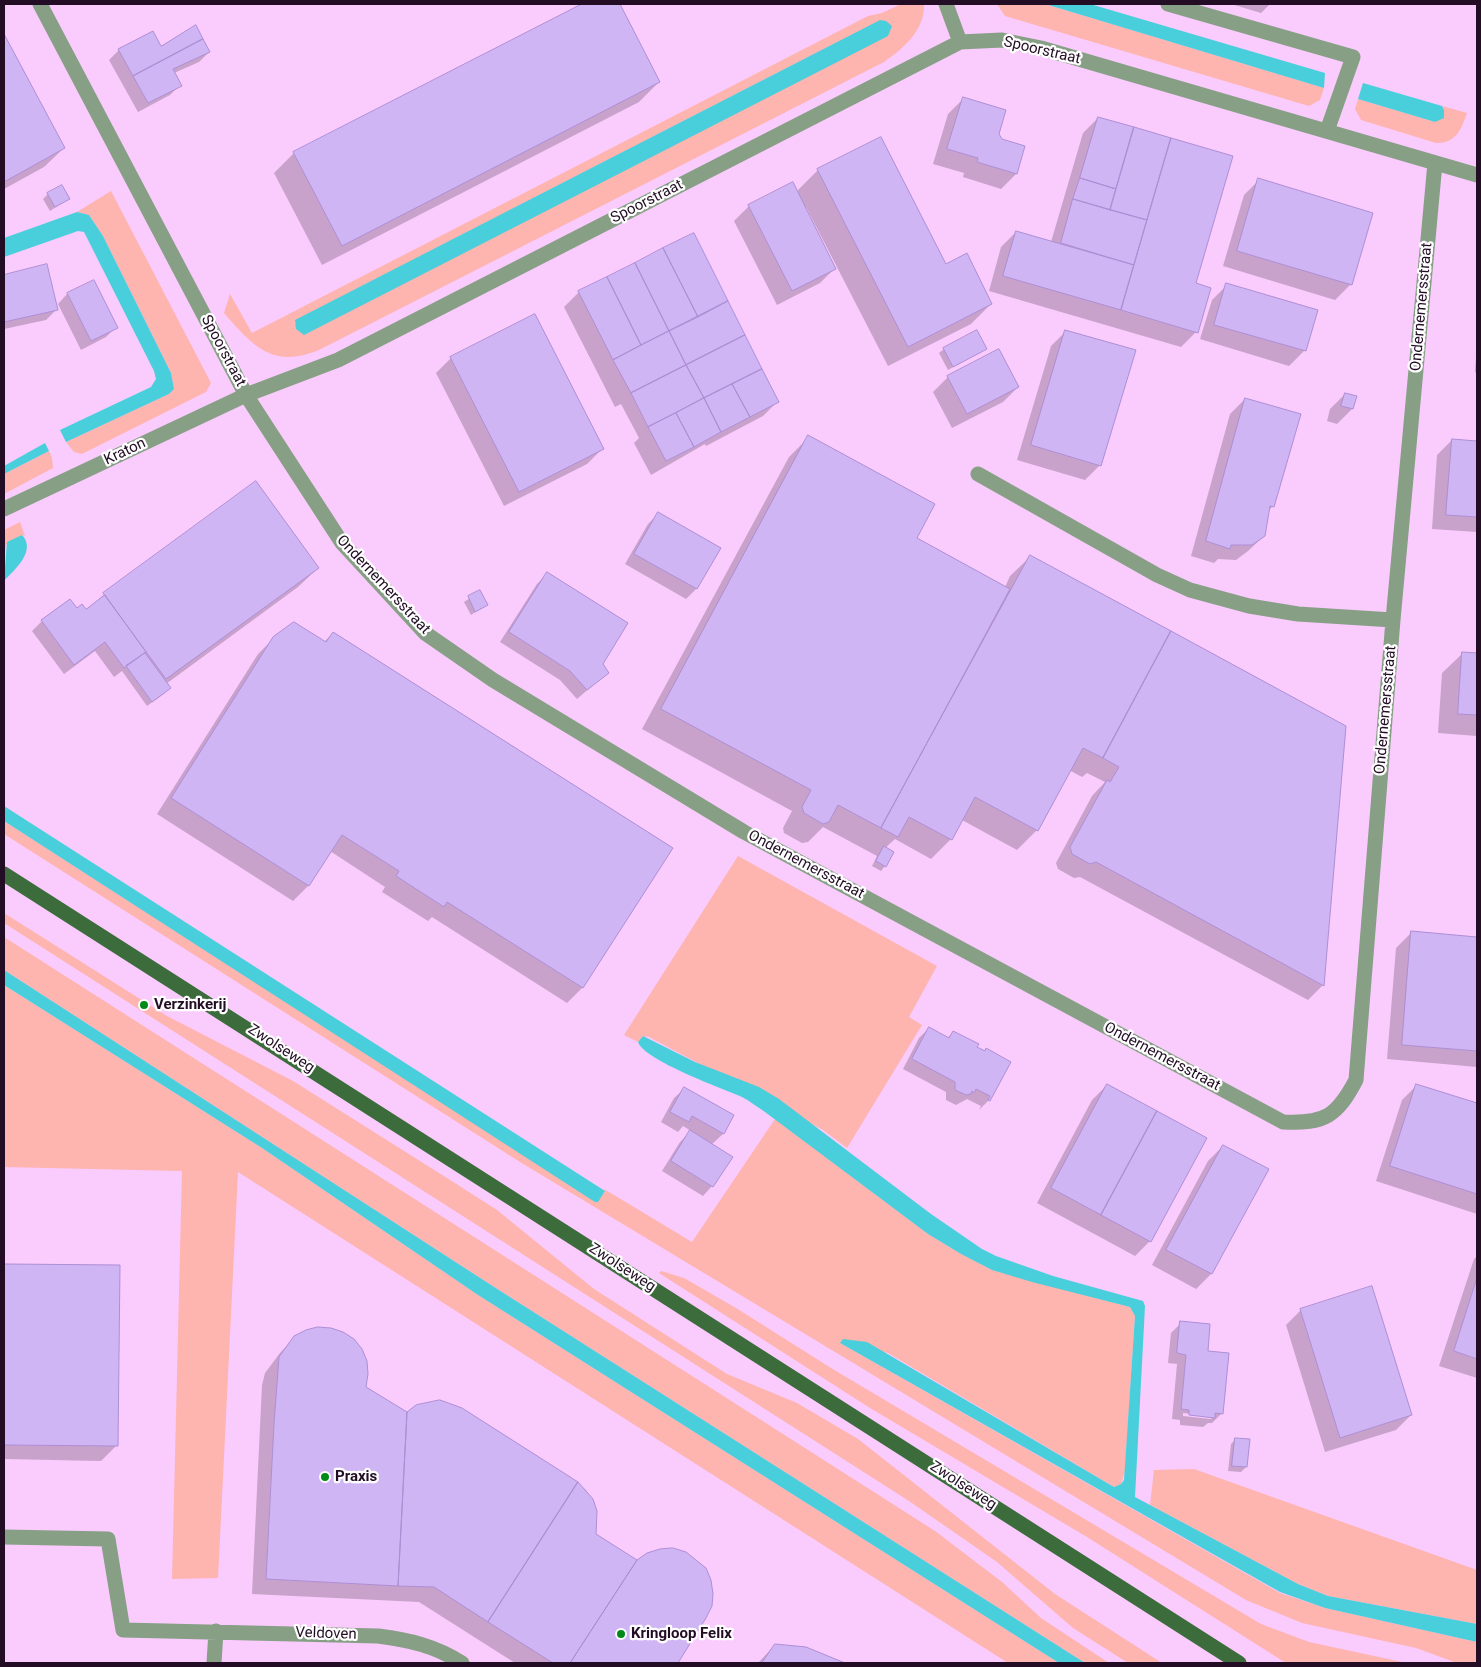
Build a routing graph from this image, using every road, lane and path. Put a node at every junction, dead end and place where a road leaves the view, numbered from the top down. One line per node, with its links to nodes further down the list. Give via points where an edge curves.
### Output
1 (40, 4): 8 (street, Spoorstraat)
2 (946, 4): 4 (street)
3 (1168, 4): 5 (street, via 1352,57)
4 (960, 42): 5 (street, Spoorstraat, via 1002,40 1041,48); 8 (street, Spoorstraat, via 338,360)
5 (1327, 131): 6 (street, Spoorstraat)
6 (1435, 162): 7 (street, Spoorstraat); 11 (street, Ondernemersstraat)
7 (1477, 175)
8 (246, 395): 10 (street, Kraton); 11 (street, Ondernemersstraat, via 342,543 425,633 493,680 744,832 1283,1122 1303,1123 1333,1113 1356,1080)
9 (978, 474): 11 (street, via 1157,575 1190,590 1240,604 1298,614)
10 (4, 509)
11 (1393, 620)
12 (4, 874): 17 (main road, Zwolseweg)
13 (4, 1537): 14 (street, Veldoven, via 108,1539 123,1630)
14 (216, 1631): 15 (street); 16 (street, Veldoven, via 344,1634 407,1640 429,1645)
15 (214, 1663)
16 (462, 1663)
17 (1240, 1663)

